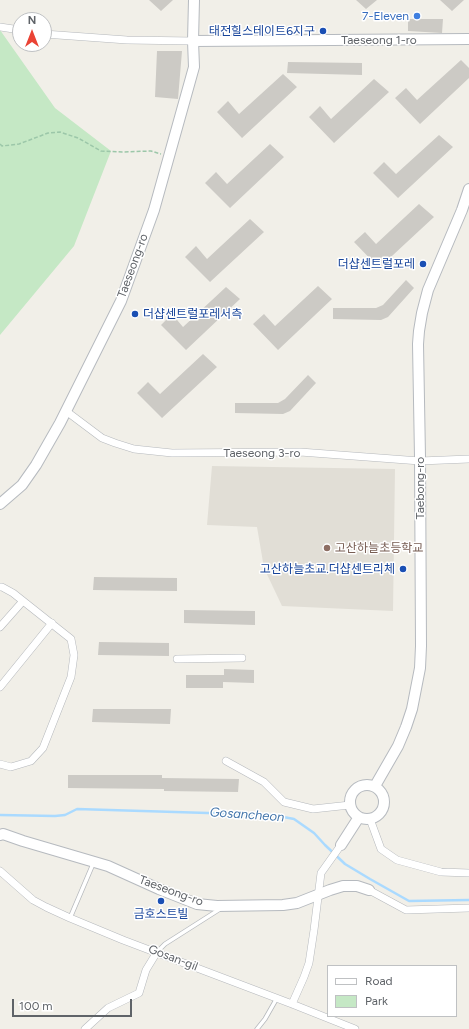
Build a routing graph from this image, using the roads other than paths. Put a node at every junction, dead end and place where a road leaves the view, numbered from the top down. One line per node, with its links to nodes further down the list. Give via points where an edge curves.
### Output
1 (194, 0): 6 (street, Taeseong-ro)
2 (0, 27): 3 (street)
3 (12, 29)
4 (52, 35): 6 (street, via 127,40)
5 (469, 39): 6 (street, Taeseong 1-ro)
6 (193, 41): 8 (street, Taeseong-ro, via 194,67 154,210 121,301)
7 (469, 189): 10 (street, Taebong-ro, via 428,290 422,313 418,344)
8 (66, 411): 10 (street, Taeseong 3-ro, via 102,438 134,448 172,453 300,452); 11 (street, Taeseong-ro, via 22,485)
9 (469, 459): 10 (street, Taeseong 3-ro)
10 (420, 461): 21 (street, Taebong-ro, via 420,668 406,727 398,746)
11 (0, 504)
12 (0, 587): 13 (street, via 13,592)
13 (24, 601): 14 (street); 15 (street)
14 (52, 623): 18 (street); 20 (street, via 71,639 74,655 71,677 43,748 31,761 11,767)
15 (0, 627)
16 (242, 658): 17 (street)
17 (177, 659)
18 (0, 687)
19 (226, 761): 22 (street, via 264,782 284,802 313,809)
20 (0, 764)
21 (374, 786): 22 (street, via 358,787 353,791); 24 (street, via 383,794 385,804 380,814)
22 (350, 805): 23 (street, via 354,814)
23 (359, 817): 24 (street); 26 (street)
24 (370, 819): 29 (street, via 380,849 397,860 441,872)
25 (0, 835): 27 (street, Taeseong-ro)
26 (341, 845): 31 (street, via 321,873)
27 (94, 863): 32 (street, Taeseong-ro, via 108,866 197,904); 34 (lane)
28 (0, 871): 34 (street, Gosan-gil, via 33,900)
29 (469, 873)
30 (369, 890): 31 (street, Taeseong-ro, via 357,886 343,886); 33 (street, via 406,910)
31 (318, 895): 32 (street, Taeseong-ro, via 283,906); 37 (street, via 309,963)
32 (224, 906): 35 (lane, via 165,944)
33 (469, 908)
34 (70, 918): 35 (street, Gosan-gil)
35 (157, 952): 36 (street, Gosan-gil); 38 (street, via 146,970 139,993 108,1008)
36 (277, 998): 37 (street, Gosan-gil); 39 (lane)
37 (292, 1004): 40 (street, Gosan-gil)
38 (85, 1029)
39 (256, 1029)
40 (355, 1029)

